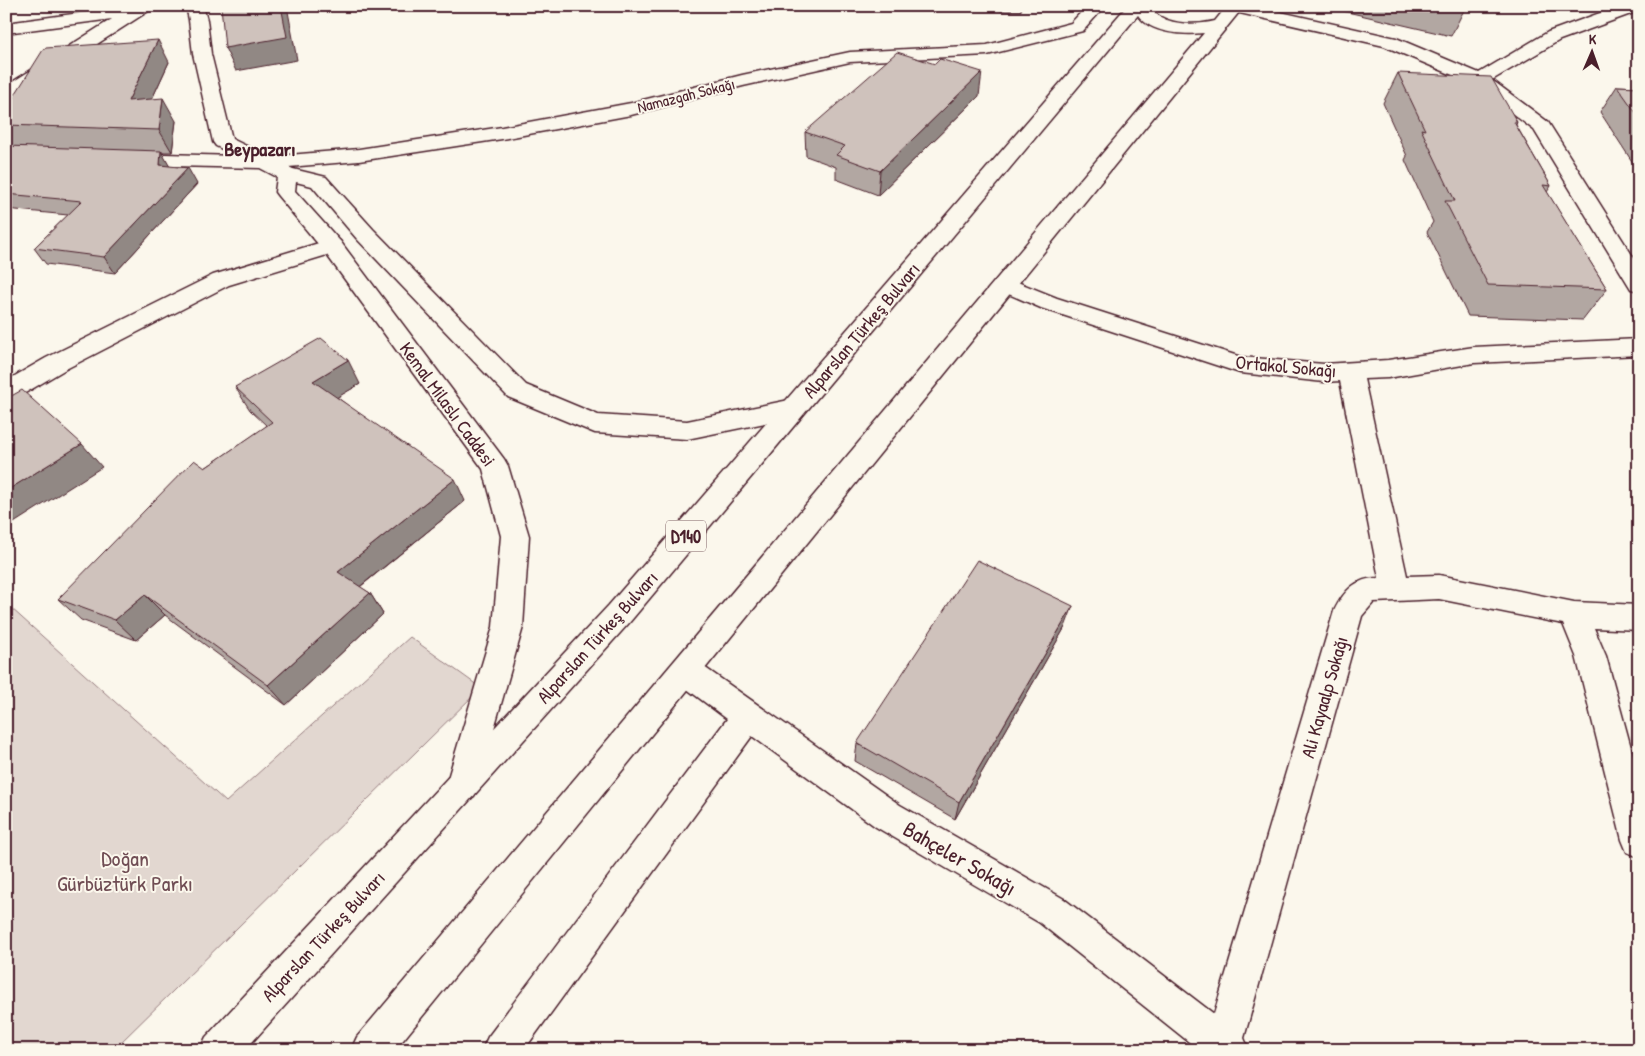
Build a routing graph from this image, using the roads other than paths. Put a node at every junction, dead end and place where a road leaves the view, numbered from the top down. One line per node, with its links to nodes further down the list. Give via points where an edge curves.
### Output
1 (194, 6): 14 (main road, via 223,142)
2 (1007, 6): 3 (main road)
3 (1014, 6)
4 (1097, 6): 14 (main road, Namazgah Sokağı, via 1077,27 987,50 850,57 631,110)
5 (1136, 6): 21 (main road, Alparslan Türkeş Bulvarı / D140)
6 (1140, 6): 9 (main road, via 1146,15 1178,28 1203,29)
7 (1636, 6): 11 (main road, via 1554,36)
8 (139, 9): 10 (main road); 12 (main road)
9 (1232, 11): 11 (main road, via 1390,42); 16 (main road)
10 (6, 28)
11 (1480, 80): 17 (main road, via 1541,126)
12 (6, 94)
13 (106, 158): 14 (main road)
14 (276, 168): 15 (main road, Kemal Milaslı Caddesi, via 284,192); 21 (main road, via 319,181 365,234 517,391 604,425 687,430)
15 (332, 246): 20 (main road, via 221,280 55,364); 27 (main road, Kemal Milaslı Caddesi, via 495,466 515,536 508,627)
16 (1005, 284): 19 (main road, Ortakol Sokağı, via 1049,303 1240,365 1324,373); 25 (main road)
17 (1639, 284)
18 (1639, 347): 19 (main road, Ortakol Sokağı, via 1474,355 1388,369)
19 (1350, 371): 22 (main road)
20 (6, 393)
21 (794, 408): 27 (main road, Alparslan Türkeş Bulvarı / D140, via 619,614)
22 (1395, 588): 23 (main road, Ali Kayaalp Sokağı, via 1439,587); 29 (main road, Ali Kayaalp Sokağı, via 1367,590 1349,611)
23 (1574, 614): 24 (main road, Ali Kayaalp Sokağı); 28 (main road, via 1591,656)
24 (1639, 618)
25 (686, 671): 26 (main road, Bahçeler Sokağı); 31 (main road)
26 (748, 716): 29 (main road, Bahçeler Sokağı, via 888,816 1052,911); 32 (main road)
27 (462, 786): 30 (main road, Alparslan Türkeş Bulvarı / D140)
28 (1639, 840)
29 (1226, 1048)
30 (219, 1050)
31 (370, 1050)
32 (501, 1050)

